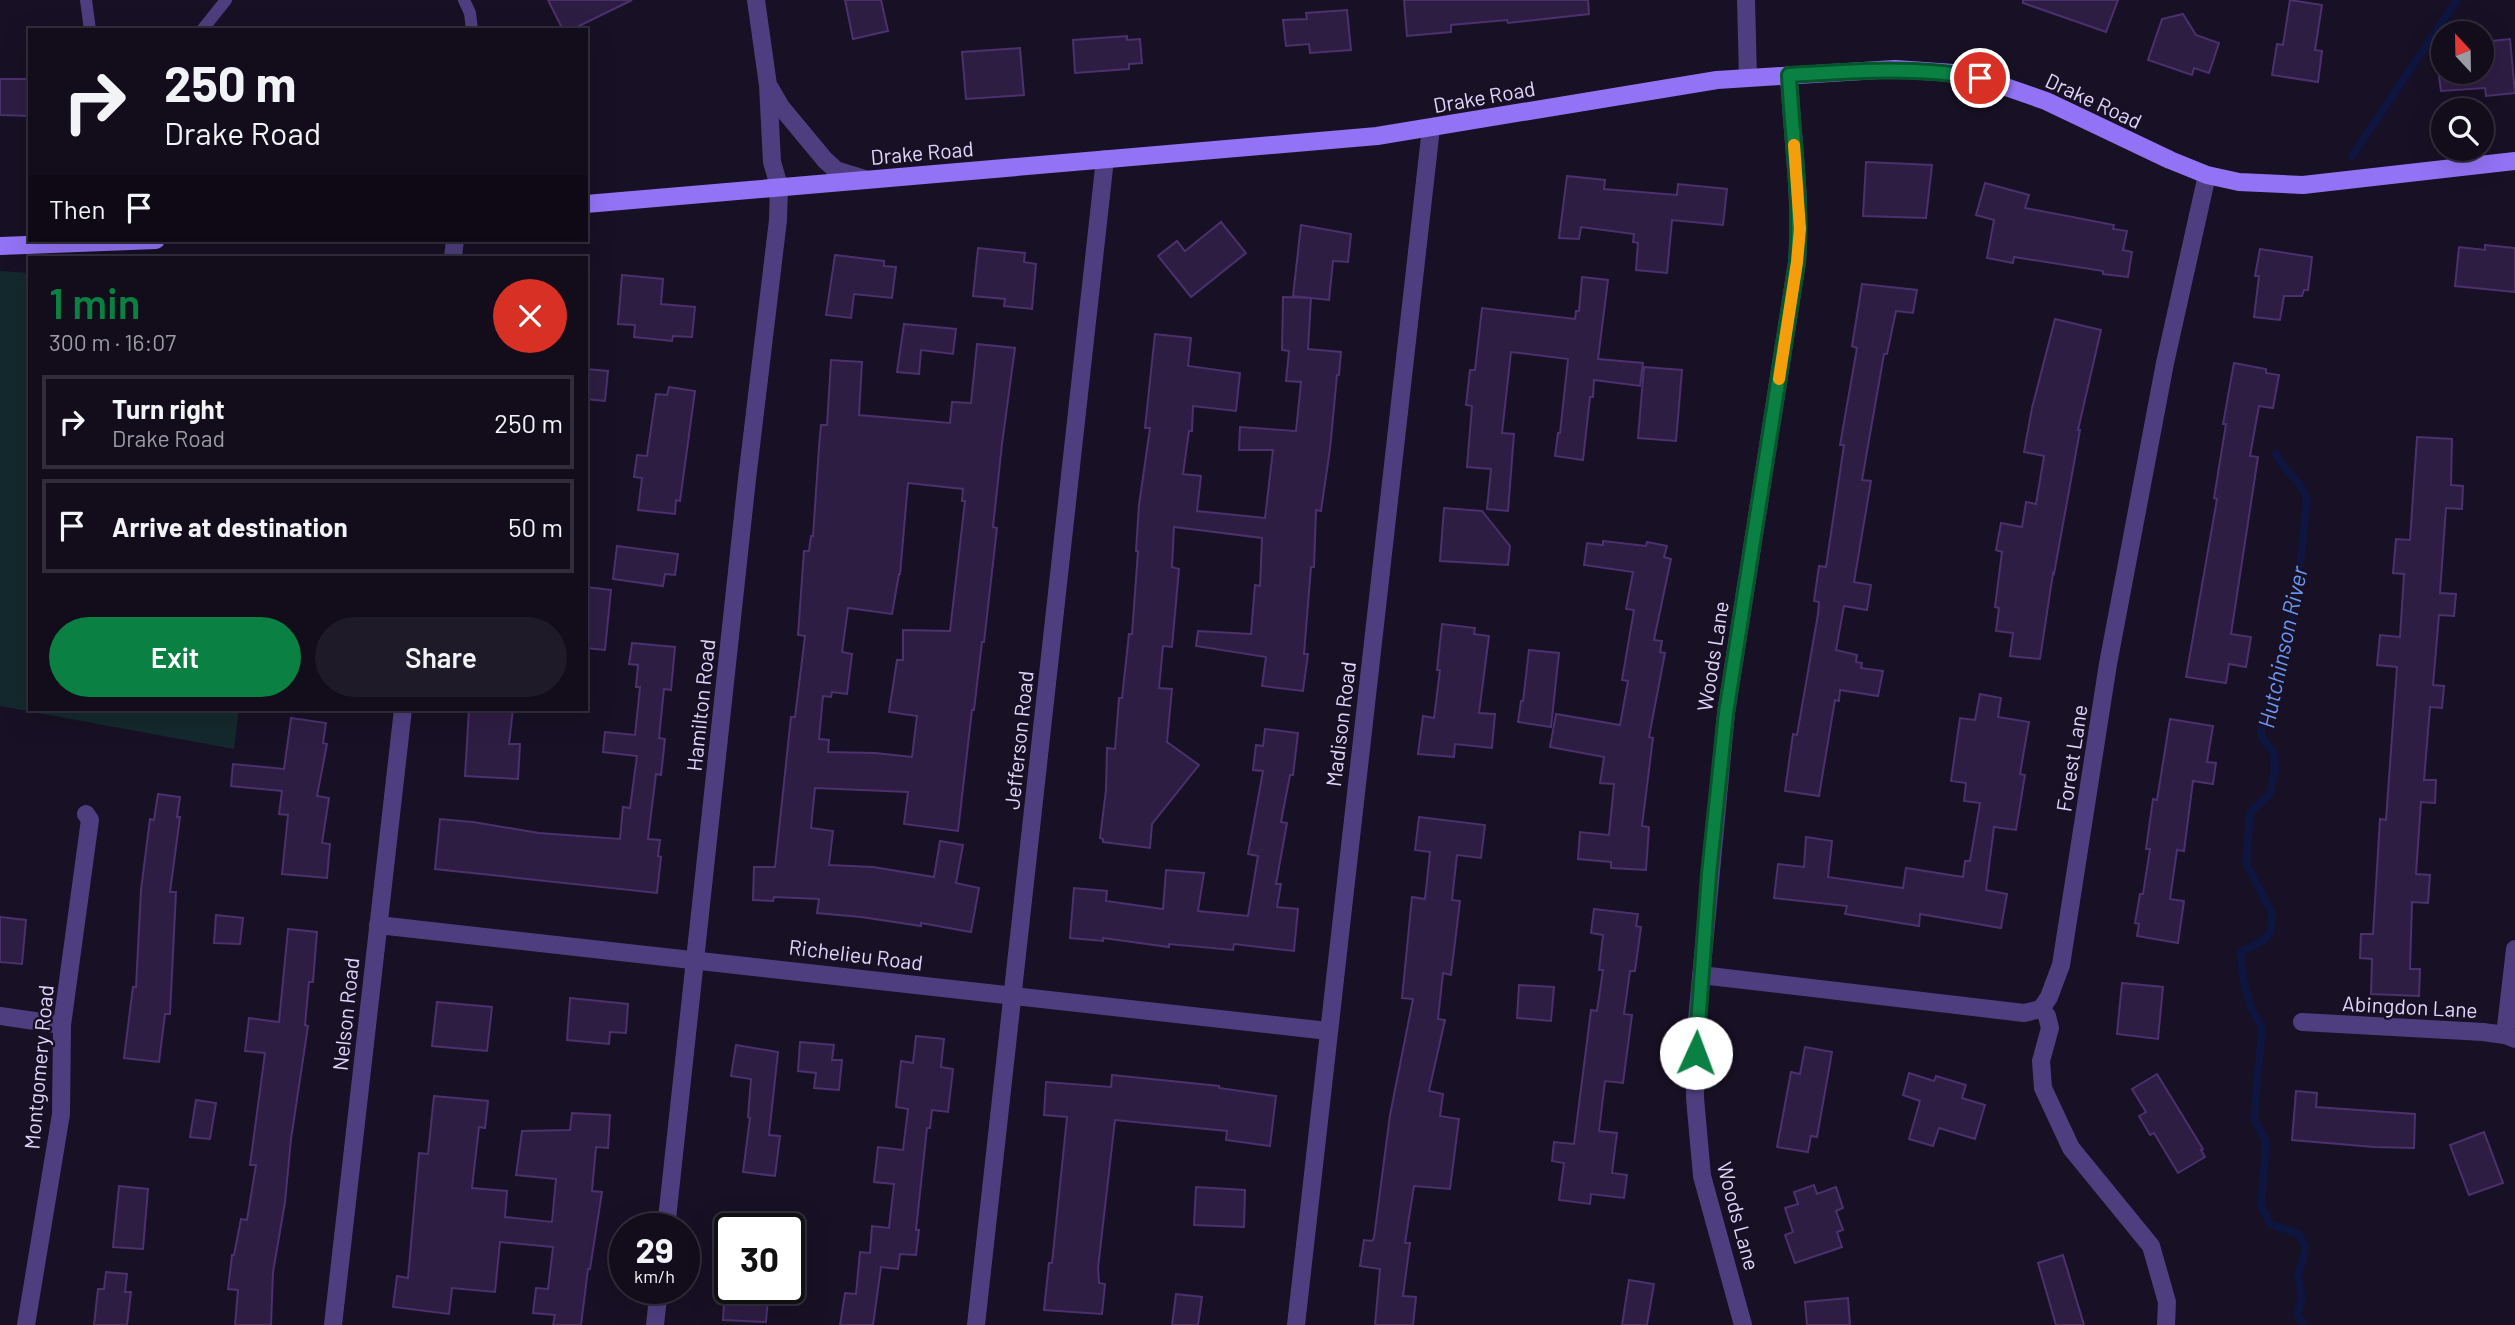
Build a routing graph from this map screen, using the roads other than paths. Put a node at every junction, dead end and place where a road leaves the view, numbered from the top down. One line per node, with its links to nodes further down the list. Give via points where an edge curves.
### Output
1 (86, 0): 6 (lane)
2 (226, 0): 7 (lane)
3 (464, 0): 8 (lane)
4 (756, 0): 11 (street, Hamilton Road)
5 (1746, 0): 10 (street)
6 (90, 28)
7 (204, 28)
8 (472, 28)
9 (1789, 75): 10 (street, Drake Road); 15 (street, Drake Road, via 1895,69 1980,78 2046,101); 26 (street, Woods Lane, via 1800,229 1797,262 1726,713)
10 (1748, 78): 12 (street, Drake Road)
11 (768, 85): 16 (street, via 825,160 836,170); 17 (street, Hamilton Road, via 772,162)
12 (1431, 128): 13 (street, Drake Road); 32 (street, Madison Road)
13 (1105, 159): 16 (street, Drake Road); 27 (street, Jefferson Road)
14 (2515, 161): 15 (street, Drake Road, via 2303,185 2239,182)
15 (2207, 175): 28 (street, Forest Lane, via 2165,363 2111,650 2061,965)
16 (865, 179): 17 (street, Drake Road)
17 (779, 186): 18 (street, Drake Road); 25 (street, Hamilton Road)
18 (588, 204)
19 (85, 242): 20 (street)
20 (0, 246)
21 (403, 711): 23 (street, Nelson Road)
22 (86, 814): 31 (street, Montgomery Road, via 90,820)
23 (378, 925): 25 (street, Richelieu Road); 37 (street, Nelson Road)
24 (2515, 949): 33 (street)
25 (696, 959): 27 (street, Richelieu Road); 34 (street, Hamilton Road)
26 (1700, 975): 28 (street, via 2024,1013); 41 (street, Woods Lane, via 1695,1098 1702,1176)
27 (1013, 996): 32 (street, Richelieu Road); 39 (street, Jefferson Road)
28 (2041, 1009): 42 (street, via 2050,1028 2041,1061 2043,1088 2071,1148 2151,1246 2167,1302)
29 (0, 1016): 31 (street)
30 (2302, 1022): 33 (street, Abingdon Lane)
31 (62, 1025): 36 (street, Montgomery Road, via 61,1114)
32 (1328, 1031): 40 (street, Madison Road)
33 (2510, 1037)
34 (668, 1213)
35 (657, 1304): 38 (street)
36 (26, 1325)
37 (333, 1325)
38 (655, 1325)
39 (976, 1325)
40 (1296, 1325)
41 (1743, 1325)
42 (2166, 1325)

